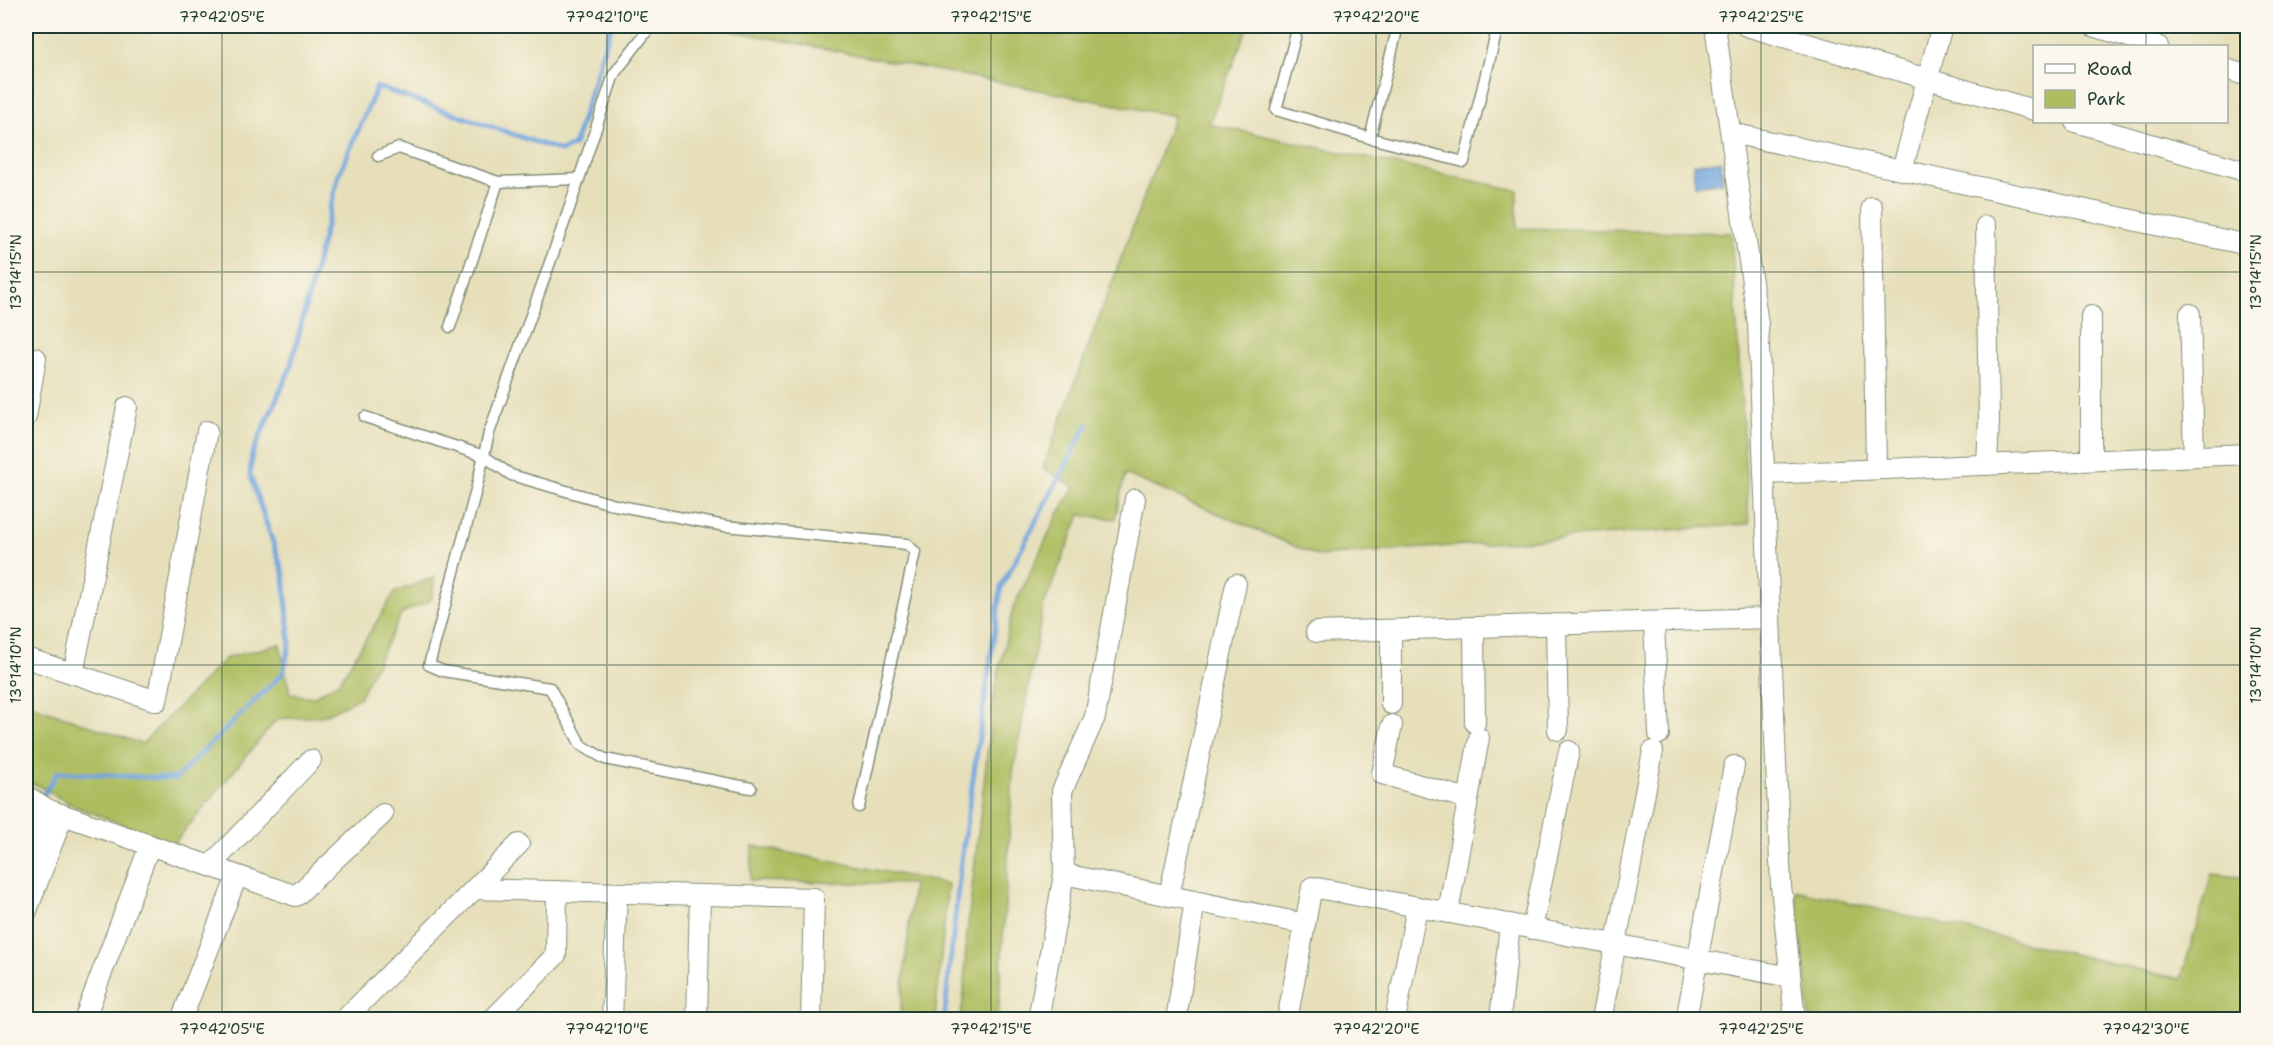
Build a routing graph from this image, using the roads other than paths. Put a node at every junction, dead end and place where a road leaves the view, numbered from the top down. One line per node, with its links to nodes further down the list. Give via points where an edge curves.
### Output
1 (651, 26): 20 (lane, via 614,74)
2 (1298, 26): 16 (lane, via 1276,110)
3 (1398, 26): 16 (lane)
4 (1498, 26): 16 (lane, via 1464,162)
5 (1715, 26): 15 (street)
6 (1746, 26): 12 (street)
7 (1942, 26): 12 (street)
8 (2093, 26): 9 (street)
9 (2155, 45)
10 (2228, 70): 11 (street)
11 (2247, 76)
12 (1927, 78): 13 (street); 18 (street)
13 (2033, 110)
14 (2078, 123): 19 (street)
15 (1731, 133): 18 (street); 39 (street, via 1758,324)
16 (1370, 138)
17 (378, 156): 21 (lane, via 399,148)
18 (1902, 170): 24 (street)
19 (2247, 172)
20 (579, 179): 21 (lane); 34 (lane)
21 (498, 182): 27 (lane)
22 (1872, 207): 38 (street)
23 (1986, 226): 37 (street)
24 (2247, 245)
25 (2190, 314): 35 (street)
26 (2091, 316): 36 (street)
27 (450, 327)
28 (36, 358): 30 (street)
29 (127, 407): 49 (street)
30 (26, 417)
31 (365, 417): 34 (lane)
32 (207, 431): 49 (street, via 156,701)
33 (2247, 454): 35 (street)
34 (484, 456): 56 (lane, via 429,665 442,671 550,688 580,745 605,759); 59 (lane, via 511,475 615,505 725,526 907,544 915,552)
35 (2194, 456): 36 (street)
36 (2091, 460): 37 (street)
37 (1987, 465): 38 (street)
38 (1875, 469): 39 (street)
39 (1764, 474): 42 (street)
40 (1135, 499): 66 (street, via 1095,717 1062,791)
41 (1236, 584): 72 (street)
42 (1770, 618): 43 (street); 82 (street, via 1781,886)
43 (1654, 622): 44 (street); 80 (street, via 1656,743)
44 (1556, 624): 45 (street); 52 (street)
45 (1474, 627): 46 (street); 58 (street, via 1477,731)
46 (1390, 630): 47 (street); 50 (street)
47 (1316, 632)
48 (26, 658): 49 (street)
49 (73, 674)
50 (1391, 704)
51 (1392, 724): 58 (street, via 1382,774)
52 (1558, 730)
53 (1569, 752): 79 (street)
54 (311, 760): 64 (street)
55 (1734, 766): 81 (street)
56 (751, 788)
57 (26, 796): 61 (street)
58 (1468, 799): 76 (street)
59 (859, 807)
60 (383, 814): 67 (street, via 296,896)
61 (45, 818): 63 (street); 65 (street); 75 (street)
62 (519, 844): 68 (street)
63 (150, 845): 64 (street); 83 (street)
64 (210, 866): 67 (street)
65 (26, 872)
66 (1064, 874): 72 (street); 90 (street)
67 (237, 876): 84 (street)
68 (474, 889): 69 (street); 85 (street)
69 (557, 891): 70 (street); 86 (street, via 556,955)
70 (617, 893): 71 (street); 87 (street)
71 (700, 895): 88 (street); 89 (street, via 814,898)
72 (1169, 896): 73 (street)
73 (1195, 901): 77 (street); 91 (street)
74 (1417, 907): 76 (street); 77 (street, via 1312,887); 93 (street)
75 (26, 913)
76 (1448, 913): 78 (street)
77 (1305, 924): 92 (street)
78 (1510, 924): 79 (street); 94 (street)
79 (1532, 928): 80 (street)
80 (1615, 944): 81 (street); 95 (street)
81 (1696, 959): 82 (street); 96 (street)
82 (1790, 977): 97 (street)
83 (84, 1020)
84 (181, 1020)
85 (344, 1020)
86 (492, 1020)
87 (612, 1020)
88 (697, 1020)
89 (811, 1020)
90 (1038, 1020)
91 (1176, 1020)
92 (1287, 1020)
93 (1395, 1020)
94 (1500, 1020)
95 (1601, 1020)
96 (1686, 1020)
97 (1795, 1020)

